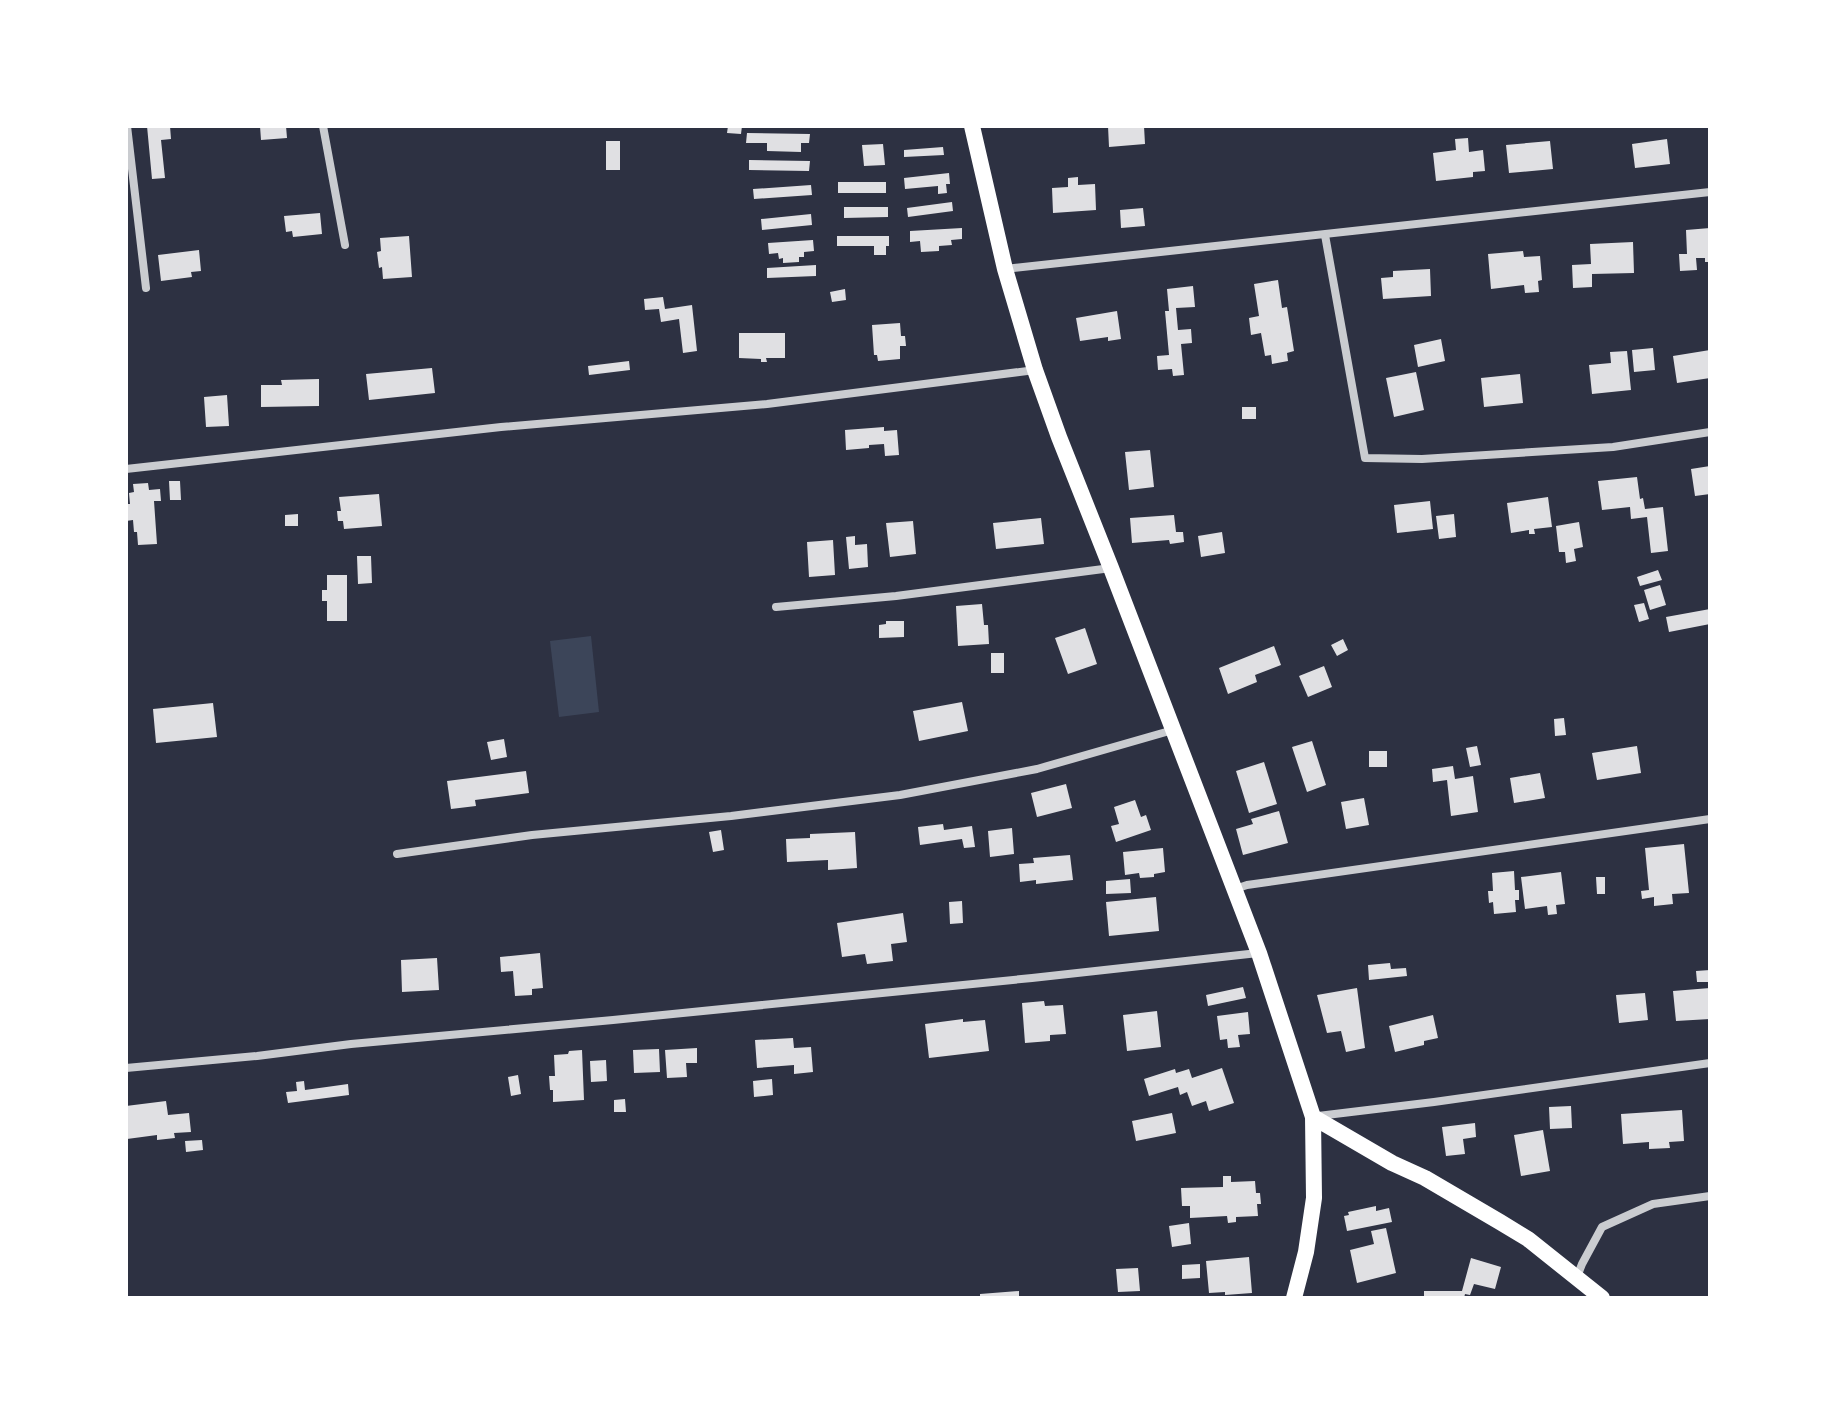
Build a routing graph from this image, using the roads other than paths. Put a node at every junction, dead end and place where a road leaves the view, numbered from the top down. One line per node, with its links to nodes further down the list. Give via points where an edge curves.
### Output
1 (127, 126): 8 (street)
2 (323, 126): 6 (street)
3 (972, 126): 7 (main road)
4 (1710, 192): 5 (street)
5 (1325, 235): 7 (street); 10 (street, via 1366,458 1613,447)
6 (345, 245)
7 (1005, 269): 9 (main road)
8 (146, 288)
9 (1035, 370): 11 (street, via 806,400 488,428); 12 (main road)
10 (1710, 432)
11 (126, 469)
12 (1111, 568): 13 (street); 14 (main road)
13 (776, 607)
14 (1174, 730): 16 (street, via 1037,769 900,795); 17 (main road)
15 (1710, 819): 17 (street)
16 (397, 854)
17 (1235, 889): 18 (main road)
18 (1259, 953): 20 (street); 21 (main road)
19 (1710, 1063): 21 (street)
20 (126, 1068)
21 (1313, 1117): 23 (main road, via 1500,1222); 24 (main road, via 1314,1198)
22 (1710, 1196): 23 (street, via 1653,1204 1602,1227)
23 (1577, 1277): 25 (main road)
24 (1294, 1298)
25 (1602, 1298)

